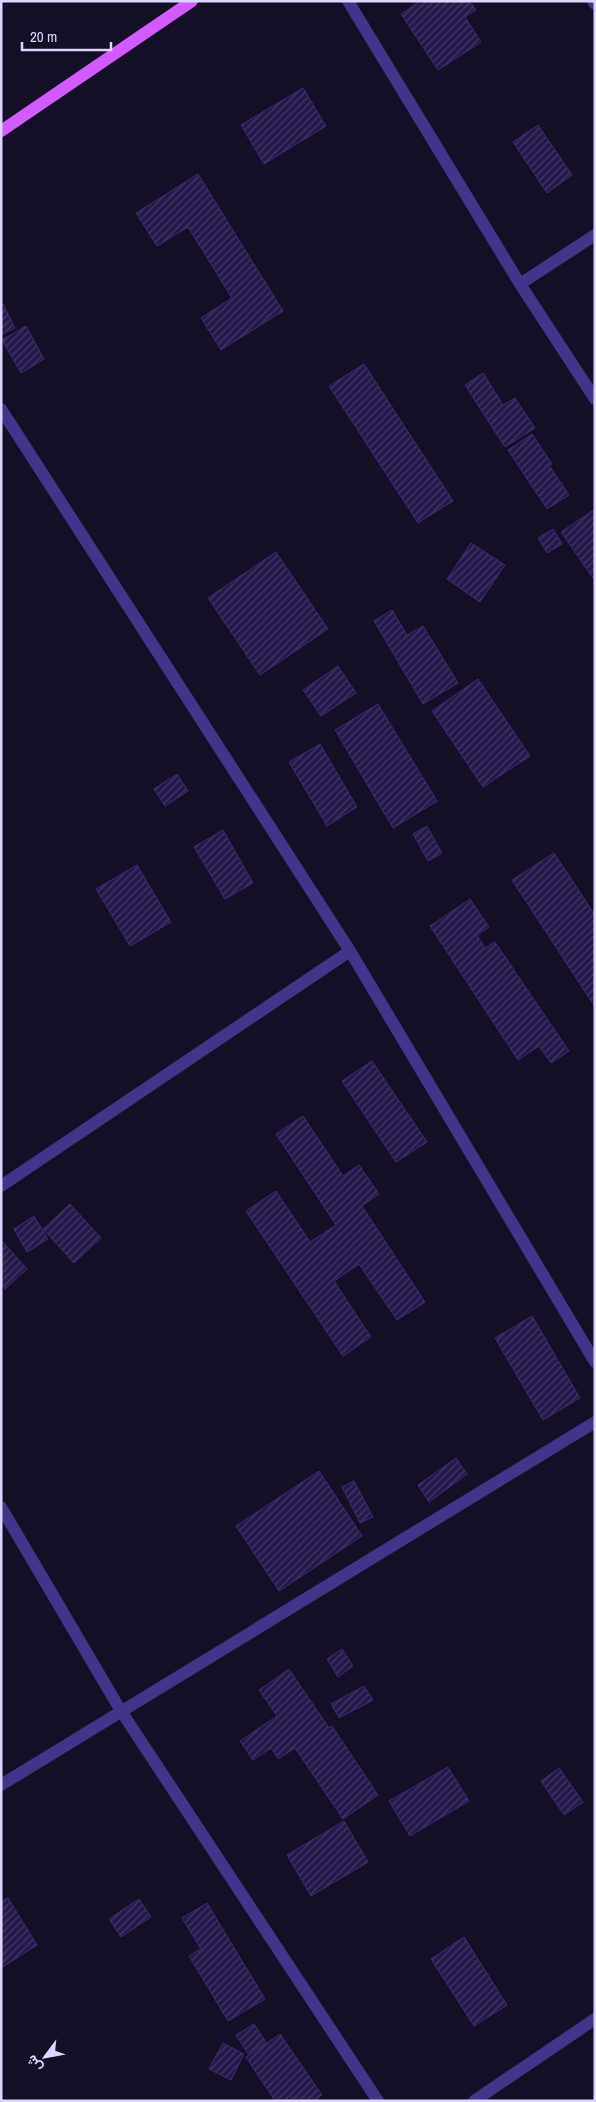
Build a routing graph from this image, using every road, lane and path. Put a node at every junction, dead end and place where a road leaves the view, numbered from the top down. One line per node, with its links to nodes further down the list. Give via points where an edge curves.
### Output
1 (192, 1): 3 (main road)
2 (348, 1): 5 (street)
3 (1, 131)
4 (595, 235): 5 (street)
5 (520, 284): 6 (street)
6 (595, 399)
7 (1, 409): 8 (street)
8 (350, 951): 9 (street); 10 (street)
9 (1, 1186)
10 (595, 1362)
11 (595, 1422): 13 (street)
12 (1, 1507): 13 (street)
13 (121, 1711): 14 (street); 16 (street)
14 (1, 1785)
15 (595, 2019): 17 (street)
16 (378, 2101)
17 (474, 2101)

